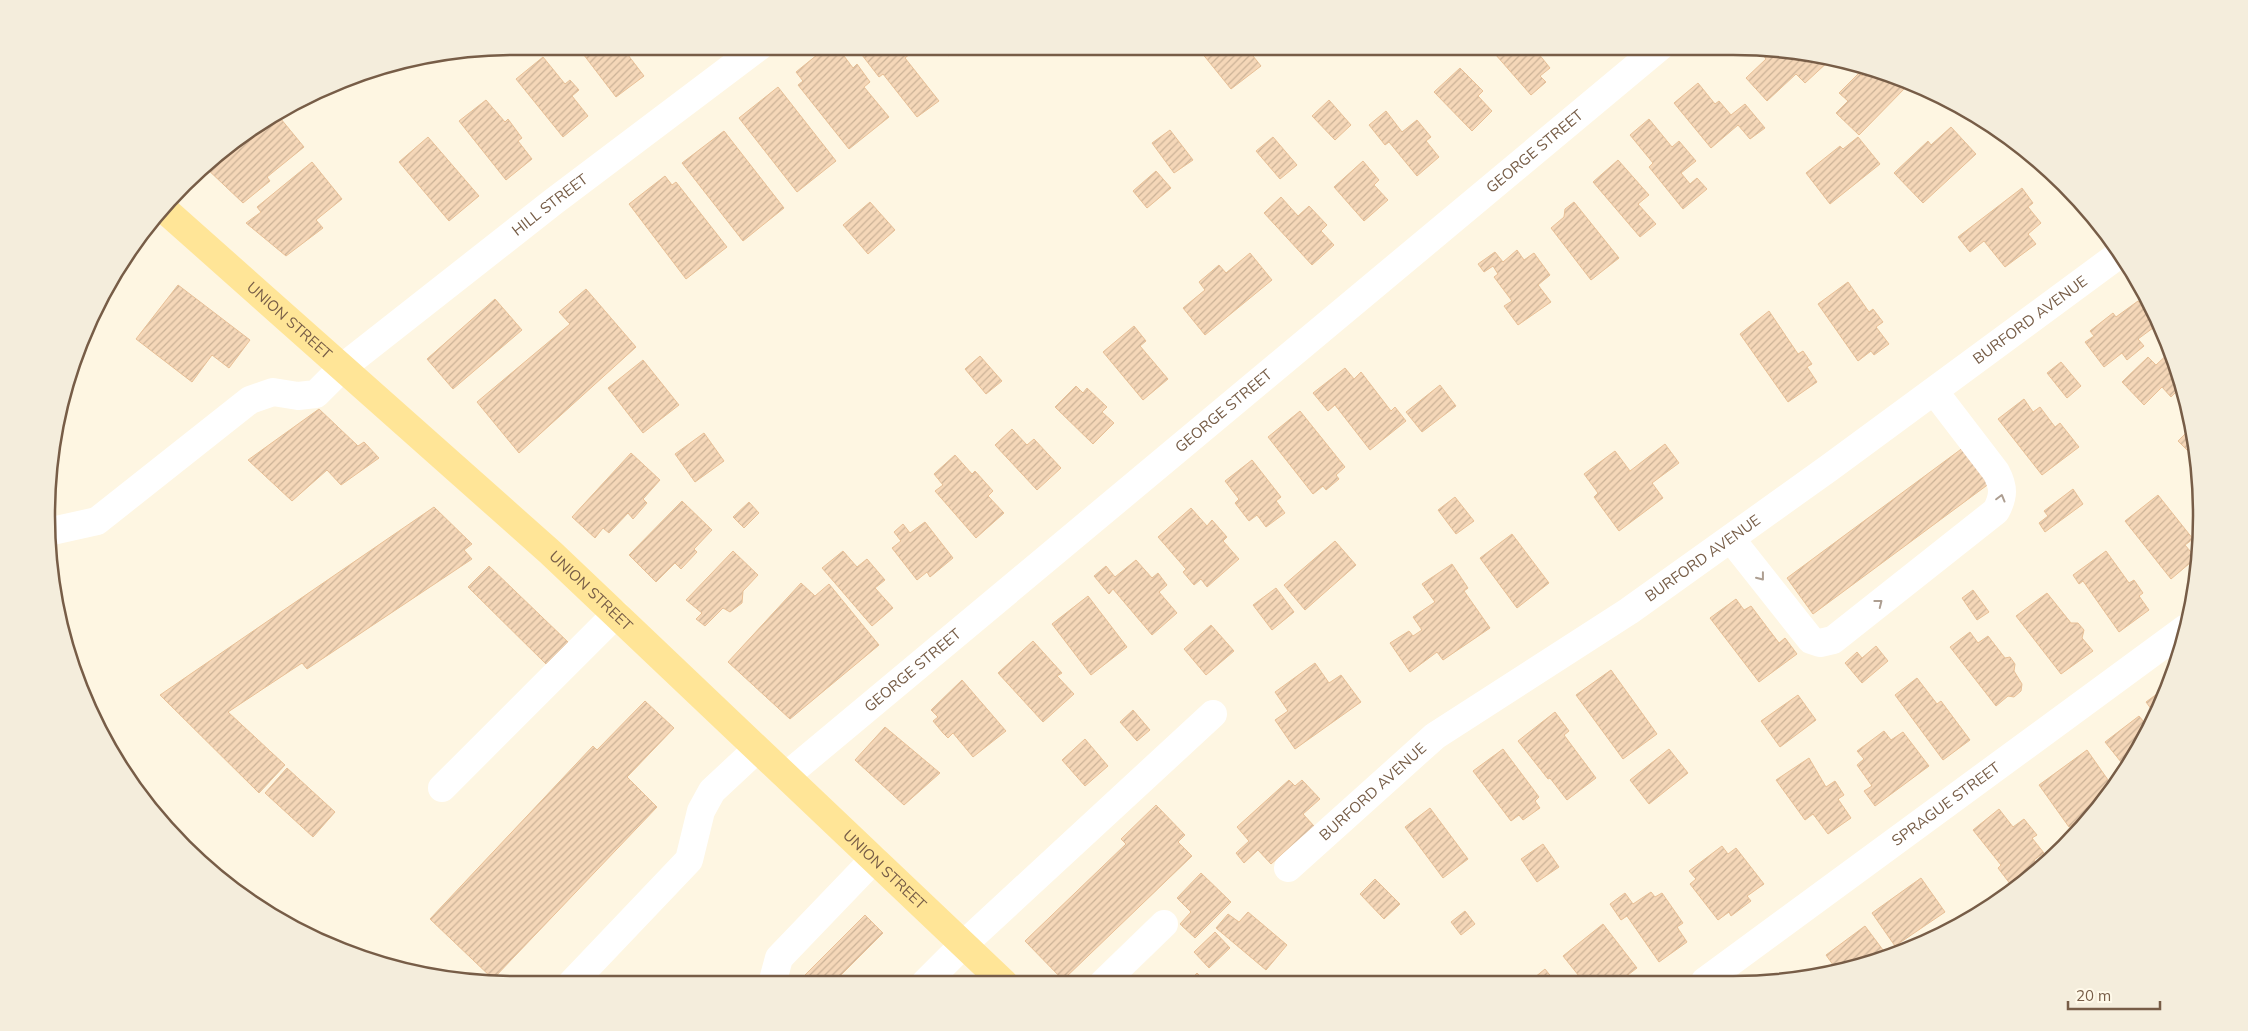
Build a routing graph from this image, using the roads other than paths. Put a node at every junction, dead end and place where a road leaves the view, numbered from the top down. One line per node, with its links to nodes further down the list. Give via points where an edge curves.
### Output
1 (748, 55): 5 (street, HILL STREET, via 553,202)
2 (1650, 55): 13 (street, GEORGE STREET)
3 (168, 213): 5 (main road, UNION STREET)
4 (2114, 258): 6 (street, BURFORD AVENUE)
5 (343, 367): 7 (street, HILL STREET, via 316,394 298,396 273,392 250,400 97,521); 9 (main road, UNION STREET)
6 (1934, 391): 8 (street, BURFORD AVENUE); 8 (street, one-way to 6, via 1811,640 1820,643 1833,640 1996,511 2002,499 2003,486 1996,472)
7 (55, 530)
8 (1731, 538): 16 (street, BURFORD AVENUE, via 1629,611 1435,736)
9 (616, 614): 12 (main road, UNION STREET); 14 (street)
10 (2177, 635): 24 (street, SPRAGUE STREET)
11 (1213, 714): 18 (street)
12 (757, 749): 13 (main road, UNION STREET); 19 (street, via 712,791 701,811 689,860)
13 (786, 776): 15 (main road, UNION STREET)
14 (442, 788)
15 (874, 860): 18 (main road, UNION STREET); 20 (street, via 778,958)
16 (1288, 868)
17 (1164, 924): 23 (street)
18 (963, 945): 21 (street); 22 (main road, UNION STREET)
19 (579, 976)
20 (774, 976)
21 (933, 976)
22 (996, 976)
23 (1110, 976)
24 (1711, 976)

